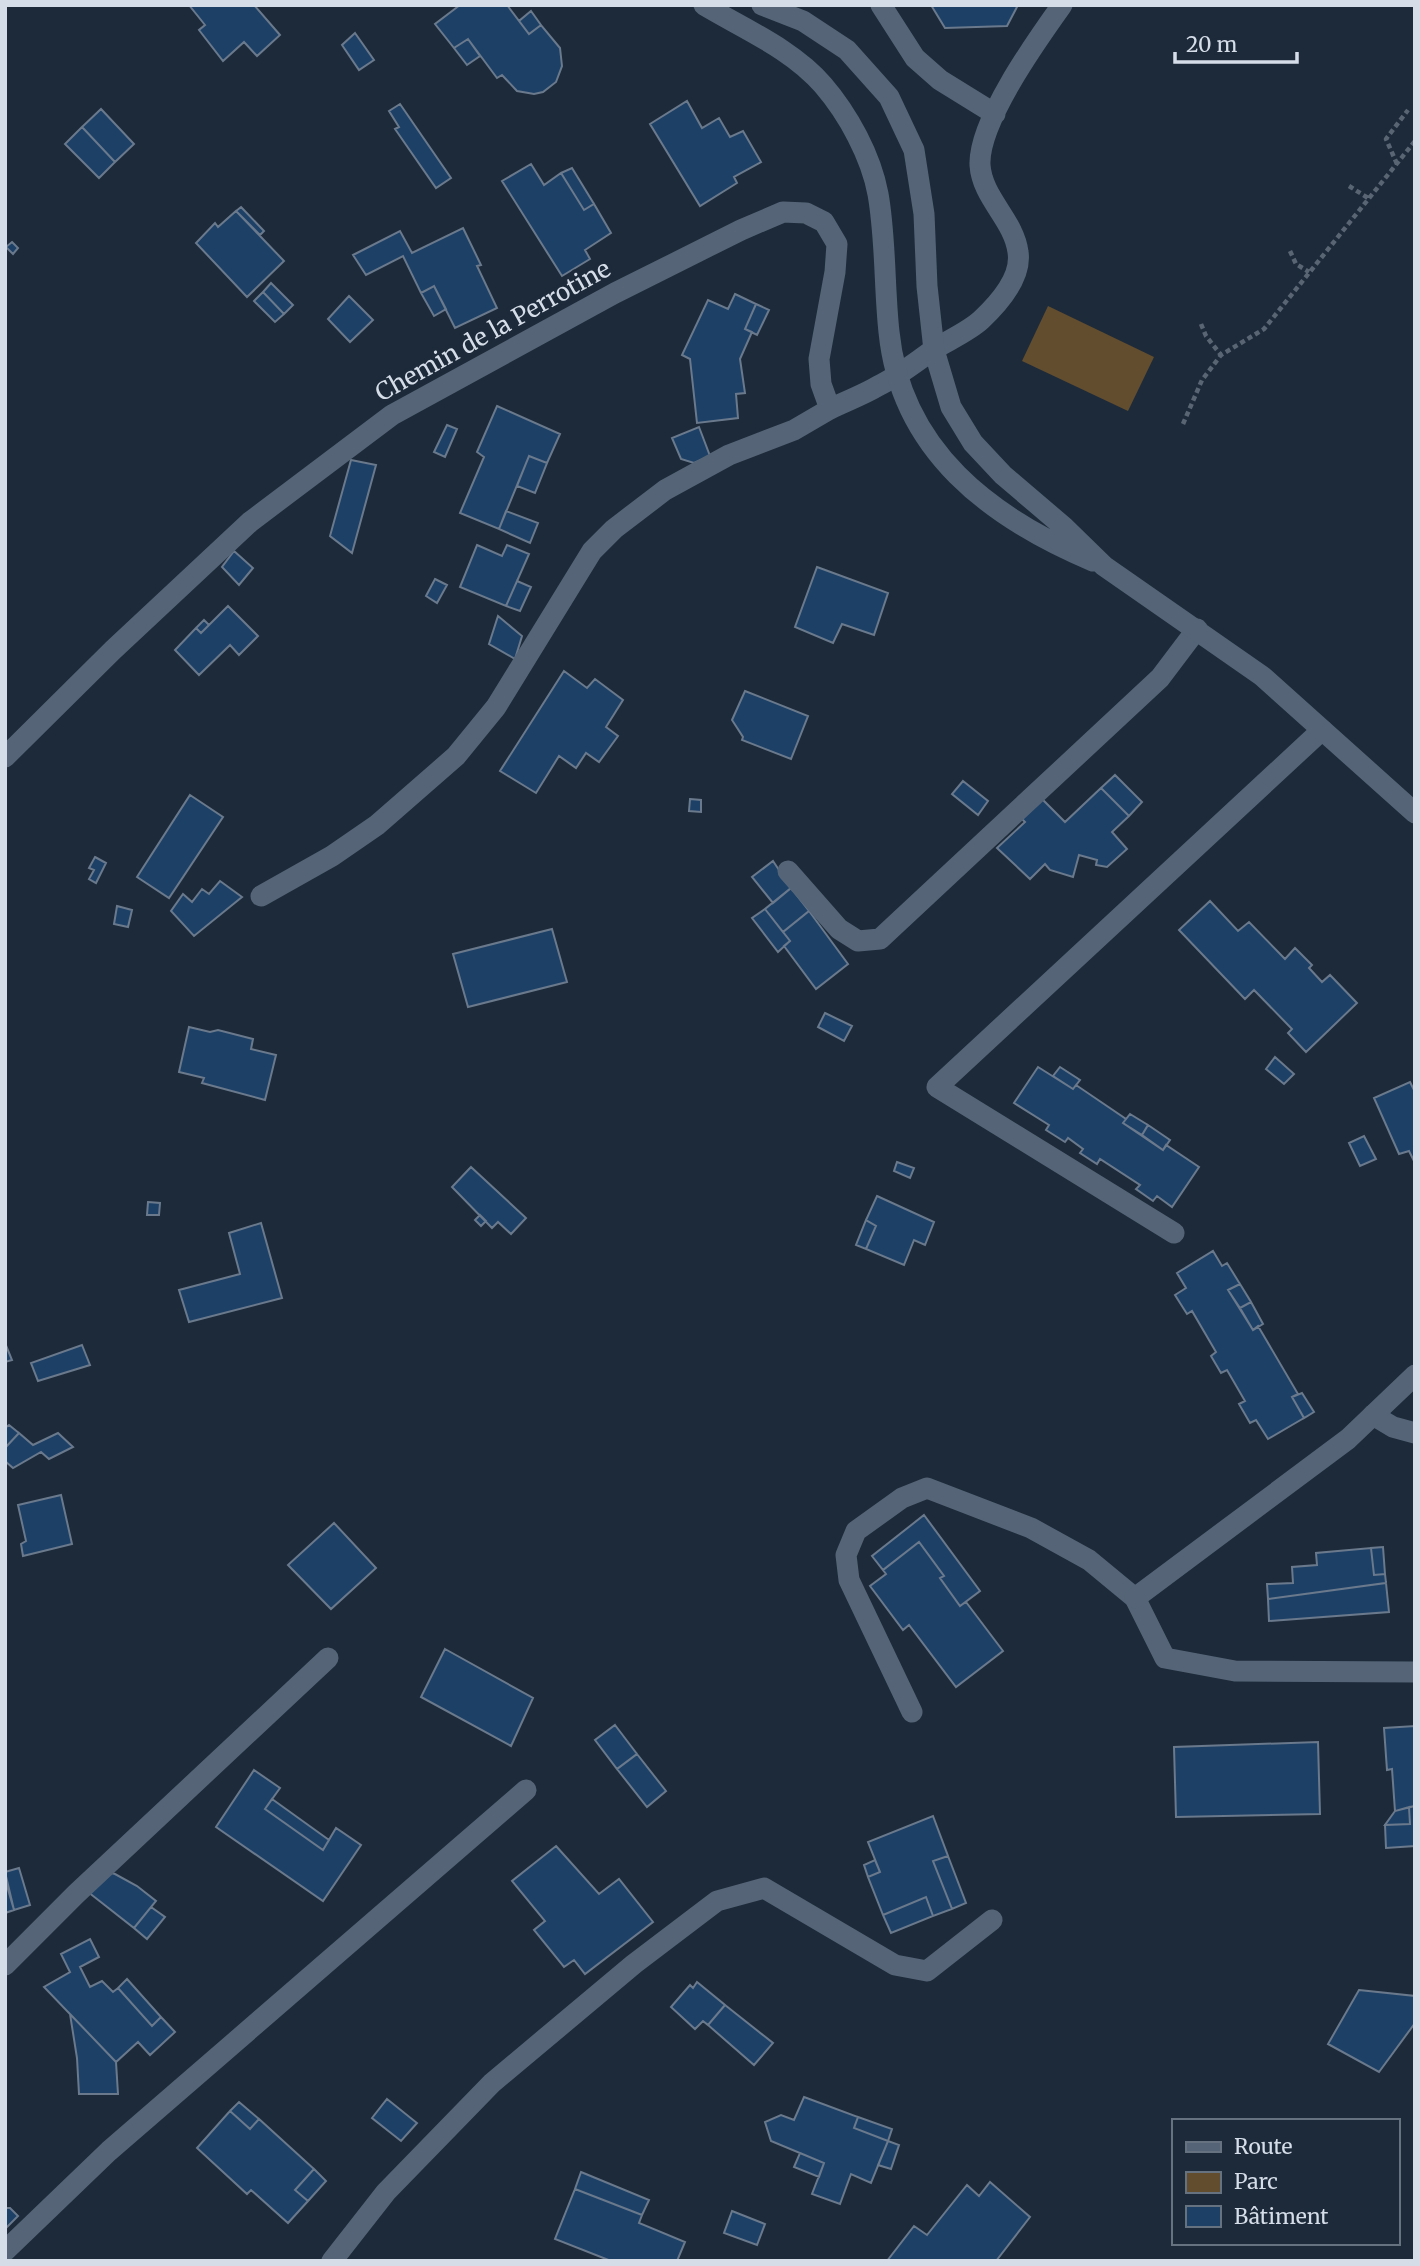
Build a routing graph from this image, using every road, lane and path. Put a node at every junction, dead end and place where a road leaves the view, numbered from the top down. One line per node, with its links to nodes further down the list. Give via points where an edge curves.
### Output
1 (704, 5): 16 (street, via 785,52 822,85 865,154 878,192 889,334)
2 (762, 5): 15 (street, via 803,21 847,50 889,97 914,150 924,214)
3 (881, 5): 6 (street, via 915,58 940,80)
4 (1062, 5): 6 (street, via 1024,58)
5 (1408, 110): 8 (path, via 1386,139)
6 (995, 114): 15 (street, via 980,166 989,193 1016,239 1015,274 980,321)
7 (1415, 141): 8 (path)
8 (1396, 164): 10 (path)
9 (1349, 186): 10 (path)
10 (1368, 198): 12 (path)
11 (1290, 251): 12 (path, via 1296,264)
12 (1309, 272): 14 (path, via 1264,329)
13 (1201, 324): 14 (path)
14 (1220, 355): 18 (path, via 1202,380)
15 (925, 356): 16 (street); 19 (street, via 974,443)
16 (897, 375): 17 (street); 19 (street, via 914,421 945,463 983,501 1059,547)
17 (830, 409): 22 (street, Chemin de la Perrotine, via 819,359 837,244 824,222 806,213 783,212 615,293 392,415 250,522); 25 (street, via 665,490 614,529 592,551 496,707 456,756 377,825)
18 (1183, 424)
19 (1104, 566): 20 (street)
20 (1197, 629): 21 (street, via 1262,676); 24 (street, via 1160,678 880,939 858,941 839,929)
21 (1322, 730): 23 (street); 26 (street, via 937,1087)
22 (5, 757)
23 (1415, 813)
24 (788, 871)
25 (261, 896)
26 (1174, 1233)
27 (1415, 1376): 28 (street)
28 (1373, 1415): 29 (street, via 1392,1427); 30 (street)
29 (1415, 1433)
30 (1135, 1598): 32 (street, via 1165,1658 1235,1671); 33 (street, via 1089,1560 1031,1528 927,1488 902,1498 856,1531 846,1555 849,1580)
31 (328, 1658): 36 (street)
32 (1415, 1672)
33 (912, 1712)
34 (526, 1790): 37 (street, via 109,2151)
35 (992, 1920): 38 (street, via 927,1971 895,1965 764,1888 717,1902 634,1964 492,2083 386,2192)
36 (5, 1965)
37 (5, 2251)
38 (332, 2261)

